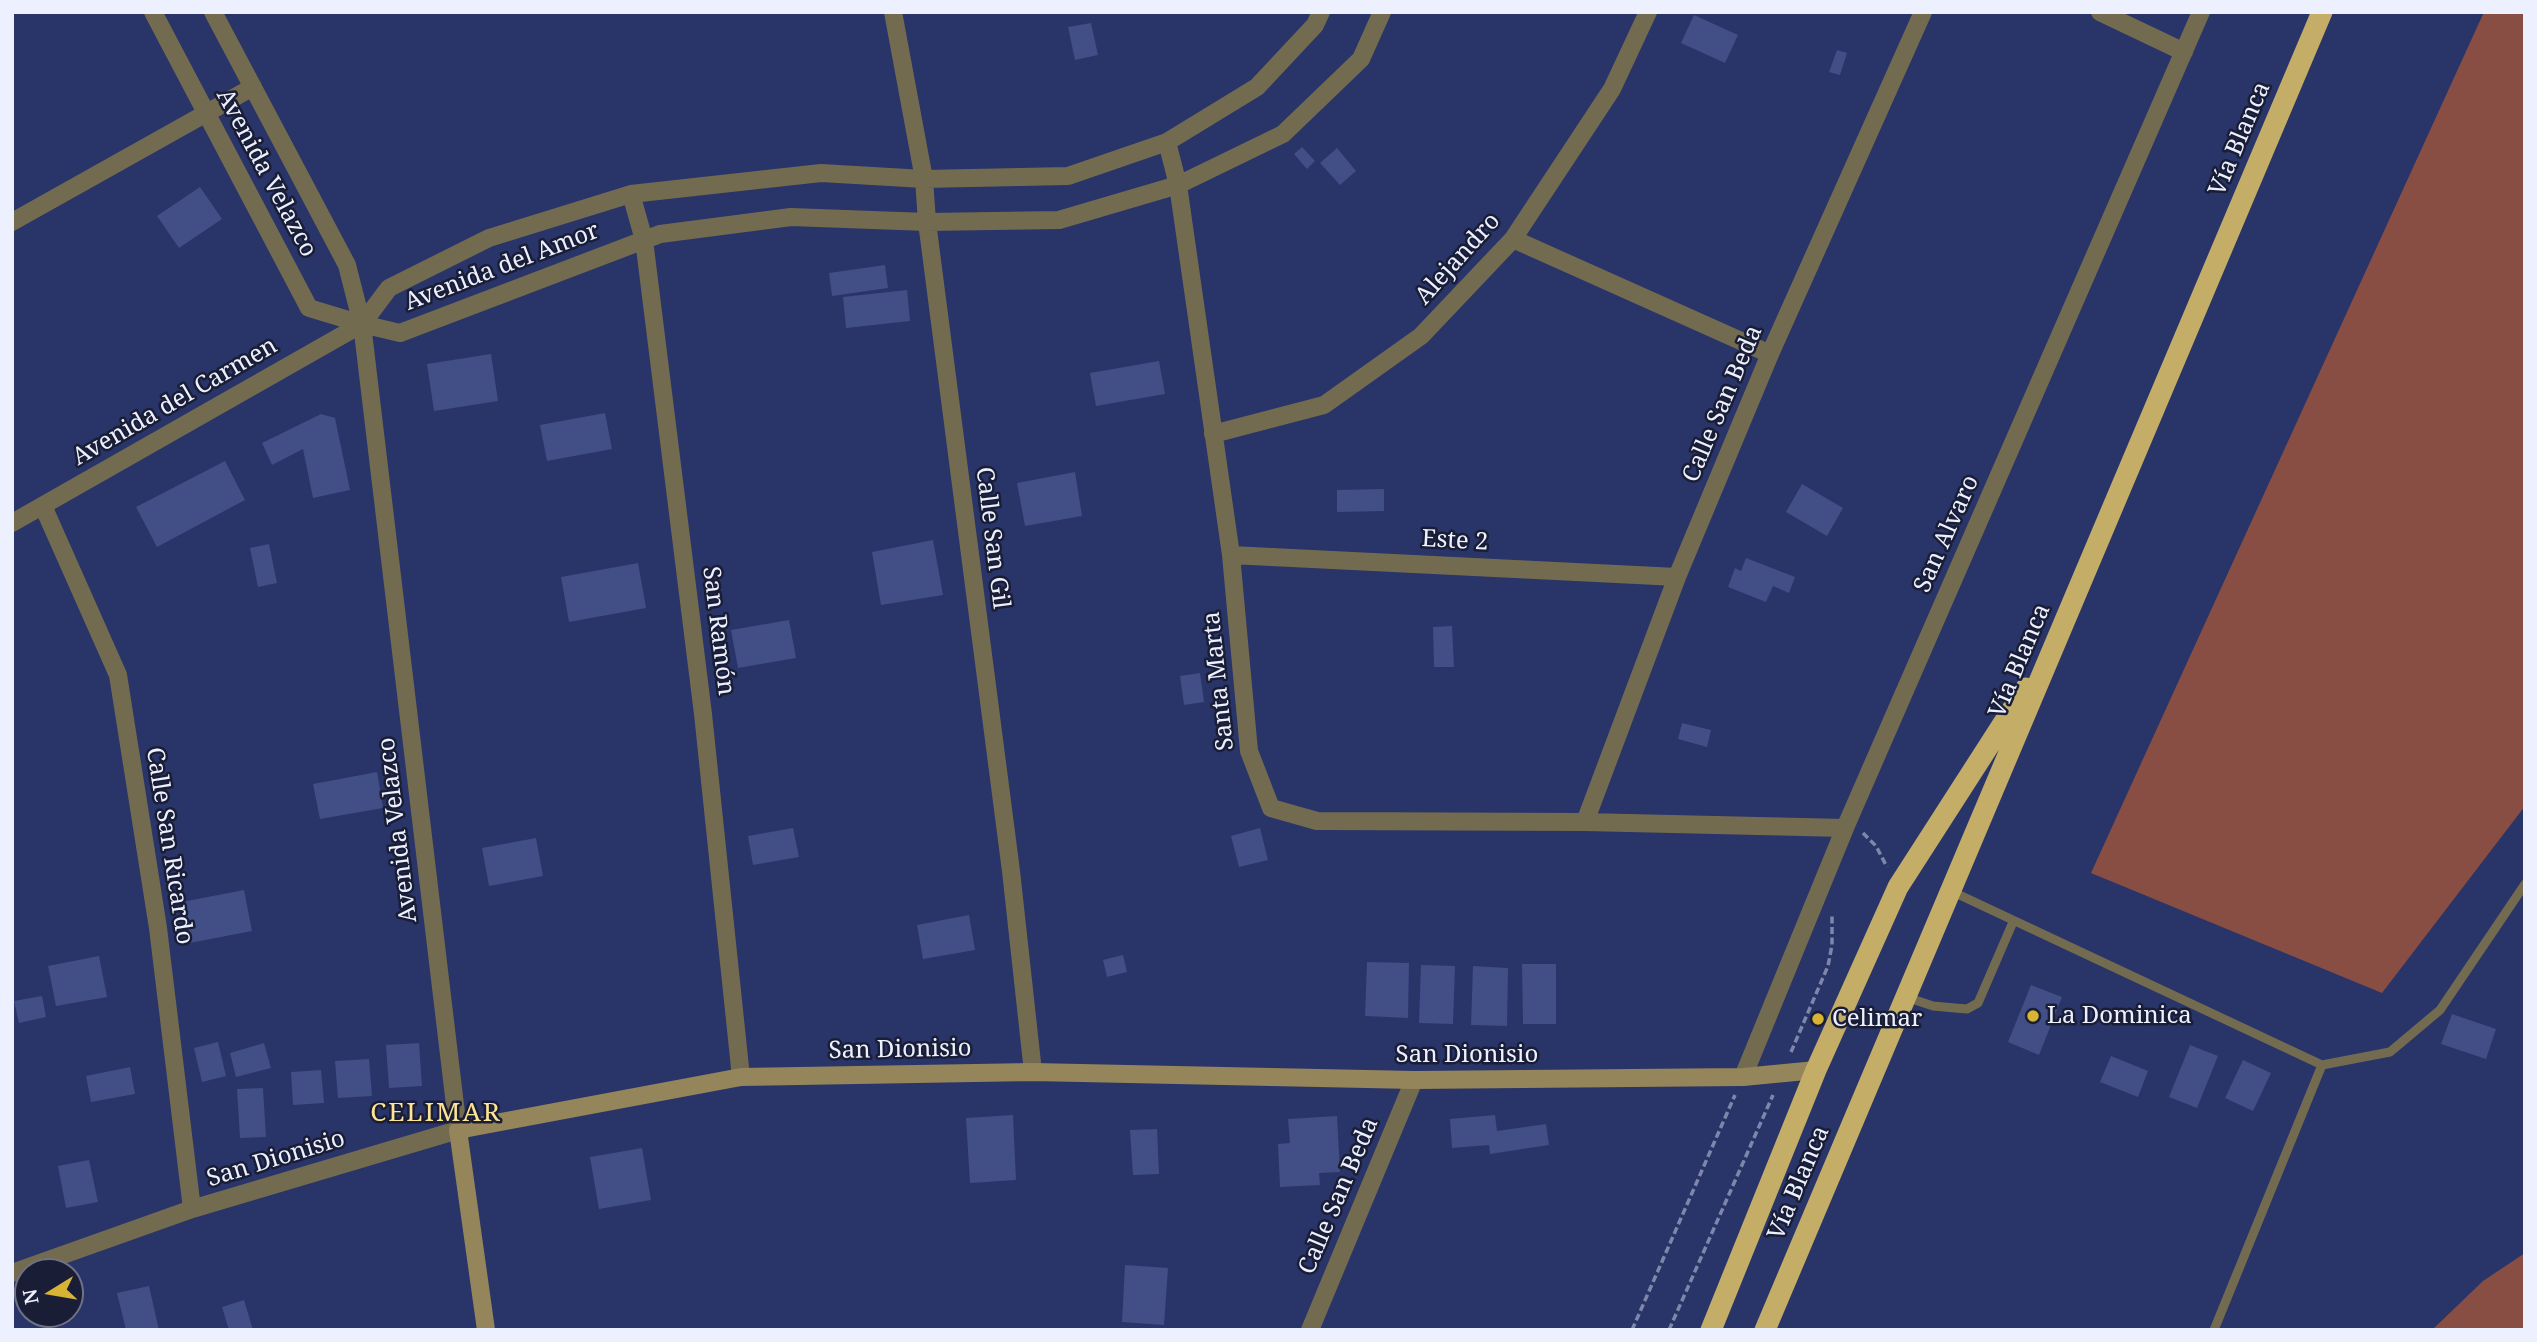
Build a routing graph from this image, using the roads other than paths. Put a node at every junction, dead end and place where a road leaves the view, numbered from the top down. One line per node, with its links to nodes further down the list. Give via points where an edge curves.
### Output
1 (153, 12): 13 (street, Avenida Velazco)
2 (213, 12): 12 (street, Avenida Velazco)
3 (893, 12): 15 (street, Calle San Gil)
4 (1321, 12): 14 (street, Avenida del Amor, via 1257,87)
5 (1382, 12): 16 (street, Avenida del Amor, via 1362,59 1283,134)
6 (1647, 12): 20 (street, Alejandro, via 1612,89)
7 (1923, 12): 23 (street, Calle San Beda)
8 (2100, 12): 11 (street)
9 (2201, 12): 11 (street, San Alvaro)
10 (2322, 12): 29 (highway, Vía Blanca)
11 (2184, 52): 31 (street, San Alvaro)
12 (253, 87): 13 (street); 22 (street, Avenida Velazco, via 347,265)
13 (206, 113): 18 (street); 22 (street, Avenida Velazco, via 309,308)
14 (1167, 142): 15 (street, Avenida del Amor, via 1068,176); 16 (street, Santa Marta)
15 (923, 179): 17 (street, Avenida del Amor, via 821,173); 19 (street, Calle San Gil)
16 (1178, 185): 19 (street, Avenida del Amor, via 1059,220); 24 (street, Santa Marta)
17 (631, 194): 21 (street, San Ramón); 22 (street, Avenida del Amor, via 489,238 389,288)
18 (12, 222)
19 (927, 222): 21 (street, Avenida del Amor, via 791,218 660,234); 38 (street, Calle San Gil)
20 (1513, 239): 23 (street); 24 (street, Alejandro, via 1421,336 1324,405)
21 (645, 240): 22 (street, Avenida del Amor, via 400,333); 39 (street, San Ramón, via 703,714)
22 (362, 324): 25 (street, Avenida del Carmen); 42 (street, Avenida Velazco)
23 (1770, 354): 28 (street, Calle San Beda)
24 (1213, 434): 27 (street, Santa Marta)
25 (43, 506): 26 (street, Avenida del Carmen); 43 (street, Calle San Ricardo, via 118,675 158,928)
26 (12, 523)
27 (1231, 555): 28 (street, Este 2); 30 (street, Santa Marta, via 1249,751 1271,808 1317,821)
28 (1677, 577): 30 (street, Calle San Beda)
29 (2057, 639): 33 (highway, Vía Blanca); 37 (highway, via 1898,887)
30 (1585, 822): 31 (street, Santa Marta)
31 (1845, 828): 40 (street, San Alvaro)
32 (2525, 884): 36 (lane, via 2440,1010 2390,1052)
33 (1951, 891): 34 (lane); 35 (highway, Vía Blanca)
34 (2013, 922): 35 (lane, via 1978,1003 1955,1009); 36 (lane)
35 (1906, 997): 48 (highway, Vía Blanca)
36 (2322, 1065): 49 (lane)
37 (1816, 1070): 40 (street, San Dionisio); 47 (highway)
38 (1033, 1072): 39 (street, San Dionisio); 41 (street, San Dionisio)
39 (741, 1077): 42 (street, San Dionisio)
40 (1743, 1077): 41 (street, San Dionisio)
41 (1414, 1080): 46 (street, Calle San Beda)
42 (458, 1130): 43 (street, San Dionisio); 45 (street, Avenida Velazco)
43 (192, 1209): 44 (street, San Dionisio)
44 (12, 1273)
45 (486, 1330)
46 (1310, 1330)
47 (1711, 1330)
48 (1765, 1330)
49 (2214, 1330)

